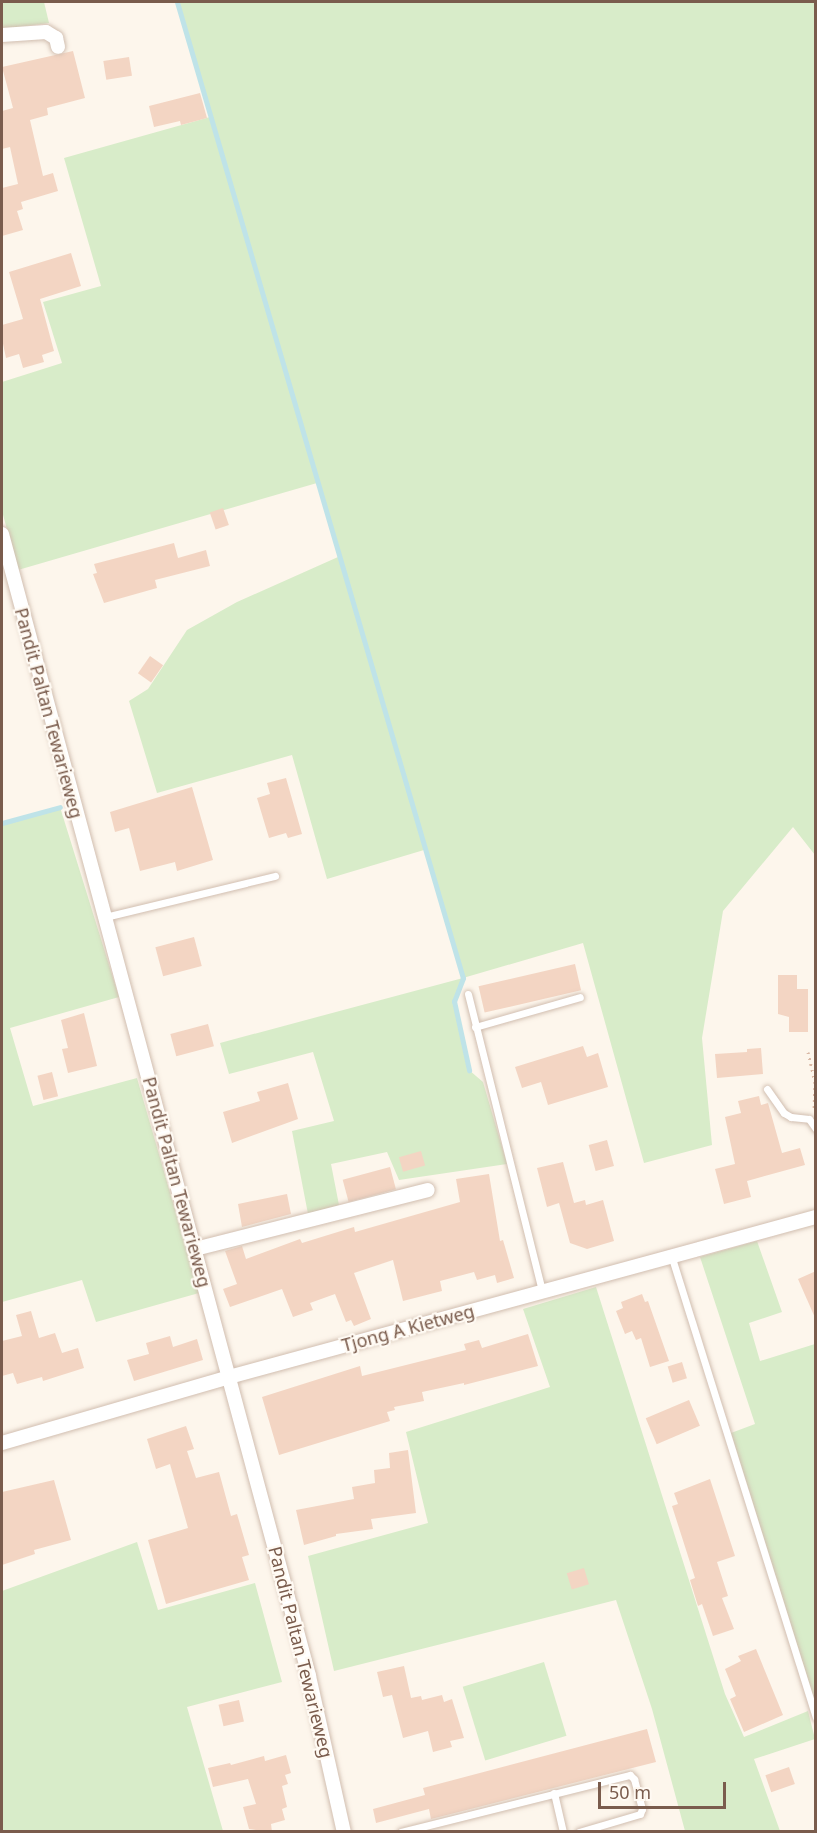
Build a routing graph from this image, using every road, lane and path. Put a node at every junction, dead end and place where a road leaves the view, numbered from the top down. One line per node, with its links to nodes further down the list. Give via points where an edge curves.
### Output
1 (2, 35): 2 (street, via 46,32 56,38)
2 (58, 46)
3 (2, 534): 5 (street, Pandit Paltan Tewarieweg)
4 (275, 876): 5 (lane)
5 (105, 917): 14 (street, Pandit Paltan Tewarieweg)
6 (468, 994): 8 (lane)
7 (580, 997): 8 (lane)
8 (475, 1027): 16 (lane)
9 (808, 1052): 11 (path, via 815,1082)
10 (767, 1089): 11 (lane, via 783,1113 791,1118 809,1119)
11 (815, 1127)
12 (428, 1190): 14 (street)
13 (816, 1215): 15 (street, Tjong A Kietweg)
14 (195, 1249): 17 (street, Pandit Paltan Tewarieweg)
15 (671, 1256): 16 (street, Tjong A Kietweg); 19 (lane)
16 (542, 1292): 17 (street, Tjong A Kietweg)
17 (229, 1377): 18 (street, Tjong A Kietweg); 22 (street, Pandit Paltan Tewarieweg, via 309,1676)
18 (2, 1443)
19 (816, 1717)
20 (554, 1794): 21 (lane); 24 (lane); 25 (lane, via 630,1775 634,1779 640,1814)
21 (417, 1830): 23 (lane)
22 (345, 1832)
23 (401, 1832)
24 (563, 1832)
25 (579, 1832)

